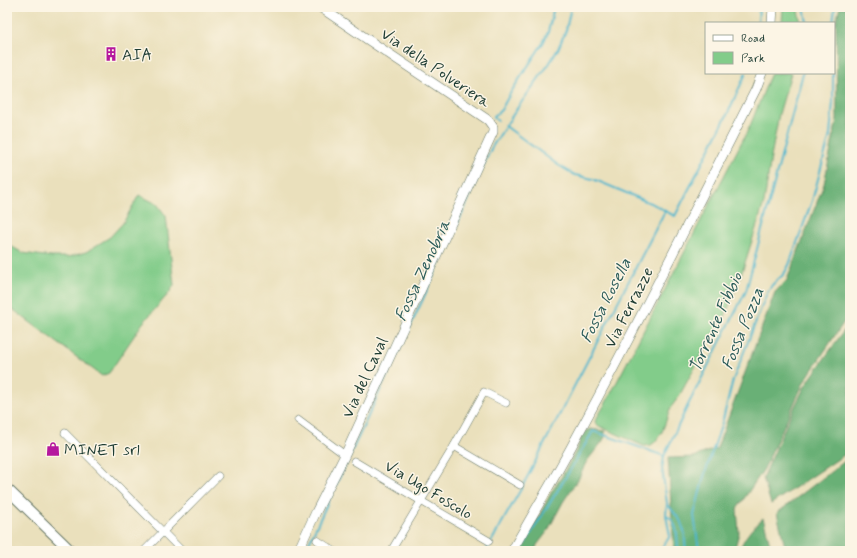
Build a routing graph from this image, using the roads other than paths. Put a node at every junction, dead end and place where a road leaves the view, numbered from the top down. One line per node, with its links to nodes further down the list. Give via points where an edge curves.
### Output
1 (320, 7): 5 (street, Via della Polveriera, via 488,120)
2 (773, 7): 3 (street)
3 (772, 22)
4 (762, 74): 25 (street, Via Ferrazze, via 721,159 576,439)
5 (494, 127): 10 (street, Via del Caval)
6 (506, 403): 9 (street, via 484,392)
7 (298, 420): 10 (street)
8 (65, 433): 16 (street)
9 (454, 446): 13 (street); 15 (street)
10 (345, 455): 22 (street, Via del Caval)
11 (354, 461): 15 (street, Via Ugo Foscolo)
12 (218, 476): 16 (street)
13 (520, 485)
14 (7, 489): 19 (main road)
15 (421, 501): 18 (street, Via Ugo Foscolo); 24 (street)
16 (164, 532): 20 (street); 21 (street)
17 (317, 540): 23 (street)
18 (489, 541)
19 (71, 551)
20 (144, 551)
21 (182, 551)
22 (298, 551)
23 (334, 551)
24 (391, 551)
25 (512, 551)

